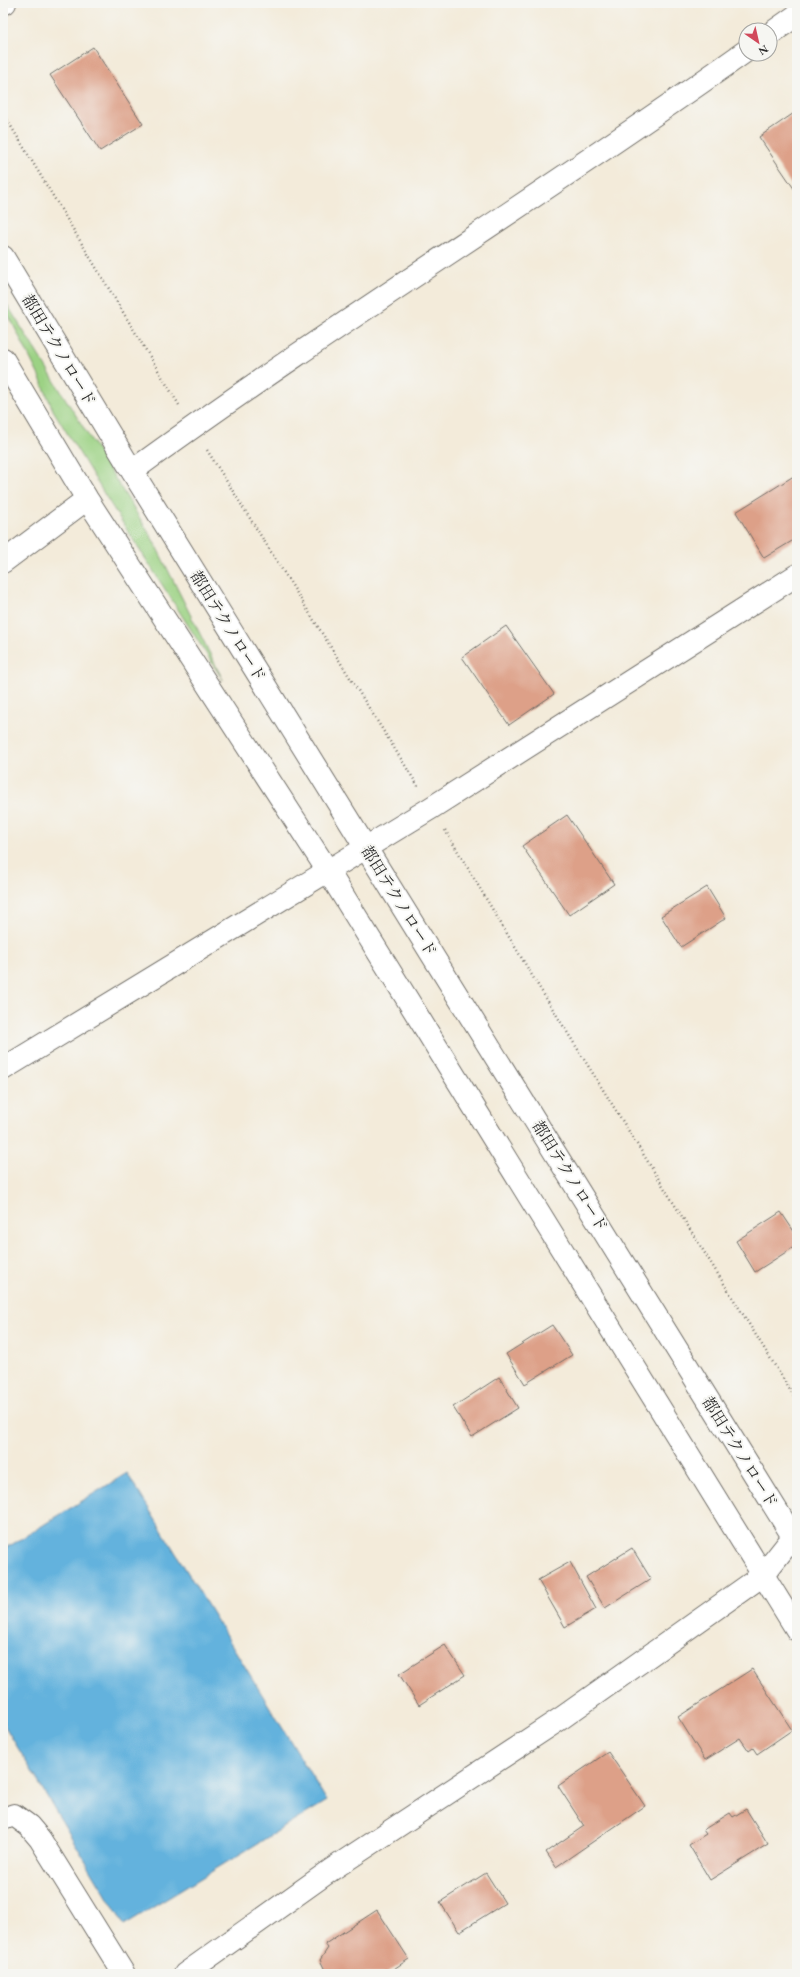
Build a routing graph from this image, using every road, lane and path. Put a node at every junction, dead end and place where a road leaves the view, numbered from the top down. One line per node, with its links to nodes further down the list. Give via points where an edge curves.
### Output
1 (797, 15): 2 (street)
2 (778, 28)
3 (738, 57): 7 (street)
4 (3, 113): 7 (path)
5 (3, 257): 8 (street, 都田テクノロード)
6 (3, 358): 9 (street)
7 (192, 427): 8 (street); 12 (path)
8 (132, 471): 13 (street, 都田テクノロード)
9 (87, 499): 10 (street); 14 (street)
10 (3, 562)
11 (797, 575): 12 (street)
12 (431, 808): 13 (street); 16 (path, via 539,987)
13 (366, 847): 14 (street); 17 (street, 都田テクノロード)
14 (328, 871): 15 (street); 18 (street)
15 (3, 1068)
16 (797, 1401)
17 (796, 1537): 18 (street)
18 (762, 1575): 19 (street); 22 (street, via 563,1717 331,1870)
19 (797, 1630)
20 (3, 1819): 21 (street, via 14,1815 29,1826 40,1839)
21 (124, 1974)
22 (185, 1974)

